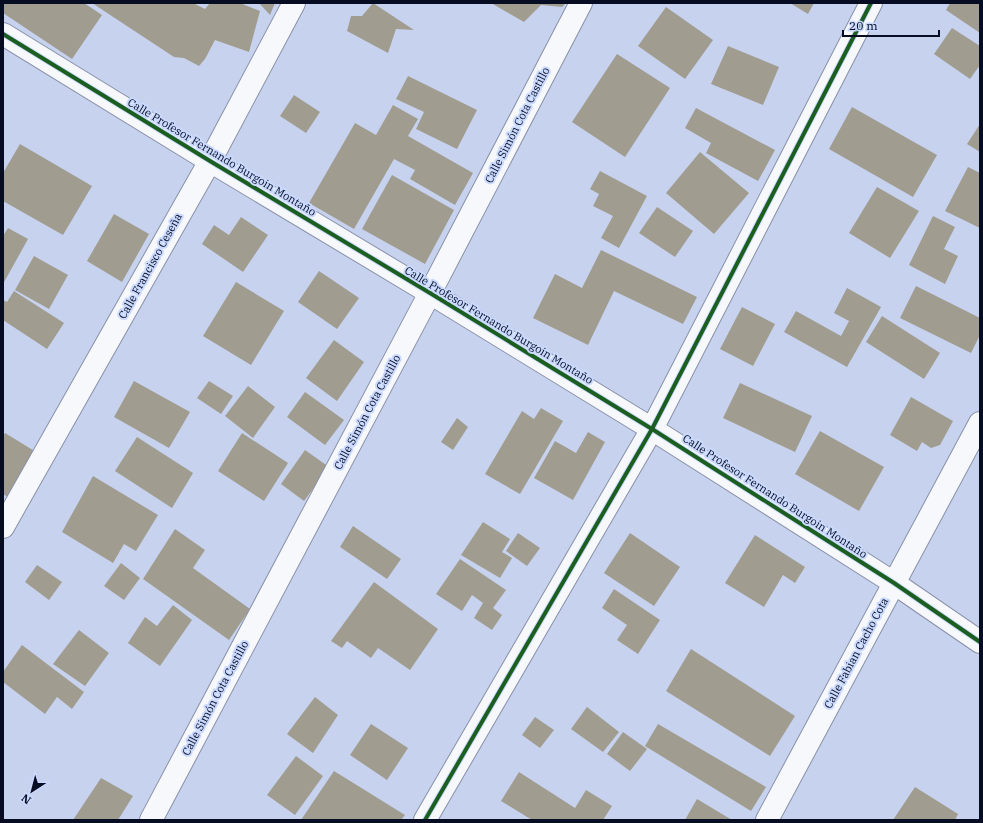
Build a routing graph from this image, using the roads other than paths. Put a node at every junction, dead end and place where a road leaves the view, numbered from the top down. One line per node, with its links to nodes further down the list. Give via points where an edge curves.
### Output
1 (294, 3): 5 (street, Calle Francisco Ceseña)
2 (581, 3): 6 (street, Calle Simón Cota Castillo)
3 (871, 3): 8 (street)
4 (3, 34): 5 (street, Calle Profesor Fernando Burgoin Montaño)
5 (210, 161): 6 (street, Calle Profesor Fernando Burgoin Montaño); 9 (street, Calle Francisco Ceseña)
6 (430, 293): 8 (street, Calle Profesor Fernando Burgoin Montaño); 12 (street, Calle Simón Cota Castillo)
7 (980, 423): 10 (street, Calle Fabian Cacho Cota)
8 (652, 428): 10 (street, Calle Profesor Fernando Burgoin Montaño); 13 (street)
9 (3, 527)
10 (894, 583): 11 (street, Calle Profesor Fernando Burgoin Montaño); 14 (street, Calle Fabian Cacho Cota)
11 (980, 642)
12 (151, 820)
13 (425, 820)
14 (767, 820)

